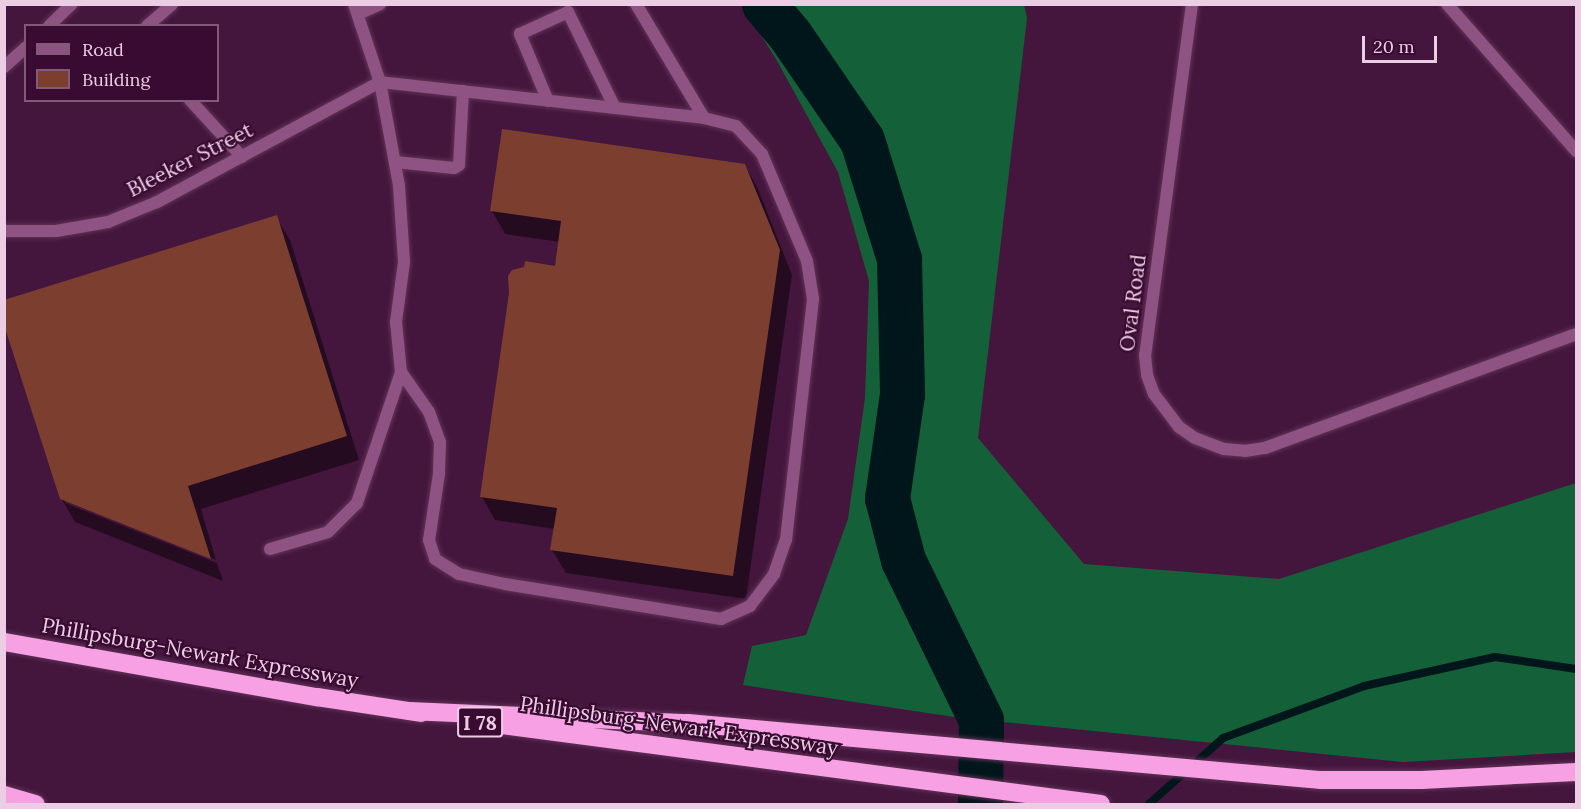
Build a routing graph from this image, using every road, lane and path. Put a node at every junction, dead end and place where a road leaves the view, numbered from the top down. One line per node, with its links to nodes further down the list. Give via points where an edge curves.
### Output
1 (72, 4): 8 (street)
2 (172, 4): 9 (street)
3 (380, 4): 7 (street)
4 (636, 4): 17 (street)
5 (1192, 4): 22 (street, Oval Road, via 1145,355 1154,394 1179,427 1224,449 1265,448)
6 (1446, 4): 18 (street)
7 (356, 9): 12 (street)
8 (52, 24)
9 (149, 24)
10 (24, 49): 11 (street)
11 (6, 63)
12 (380, 82): 13 (street); 19 (street, Bleeker Street); 20 (street)
13 (463, 91): 14 (street); 20 (street, via 459,165 454,168)
14 (548, 100): 16 (street); 16 (street, via 520,34 568,12)
15 (192, 102): 19 (street)
16 (615, 108): 17 (street)
17 (704, 118): 23 (street, via 736,126 762,154 807,261 813,299 786,540 774,574 750,606 721,619 505,584 459,574 435,559 429,540 440,442 429,412)
18 (1576, 151)
19 (242, 157): 21 (street, Bleeker Street, via 157,202 108,222 56,231)
20 (395, 162): 23 (street, via 404,262 396,322)
21 (4, 231)
22 (1576, 334)
23 (401, 372): 24 (street, via 357,503 328,532)
24 (270, 549)
25 (4, 642): 26 (highway, Phillipsburg-Newark Expressway / I 78)
26 (409, 711): 27 (highway, via 688,723 1240,774 1366,781); 30 (highway, Phillipsburg-Newark Expressway / I 78)
27 (1576, 772)
28 (4, 795): 29 (highway)
29 (36, 804)
30 (1101, 804)

